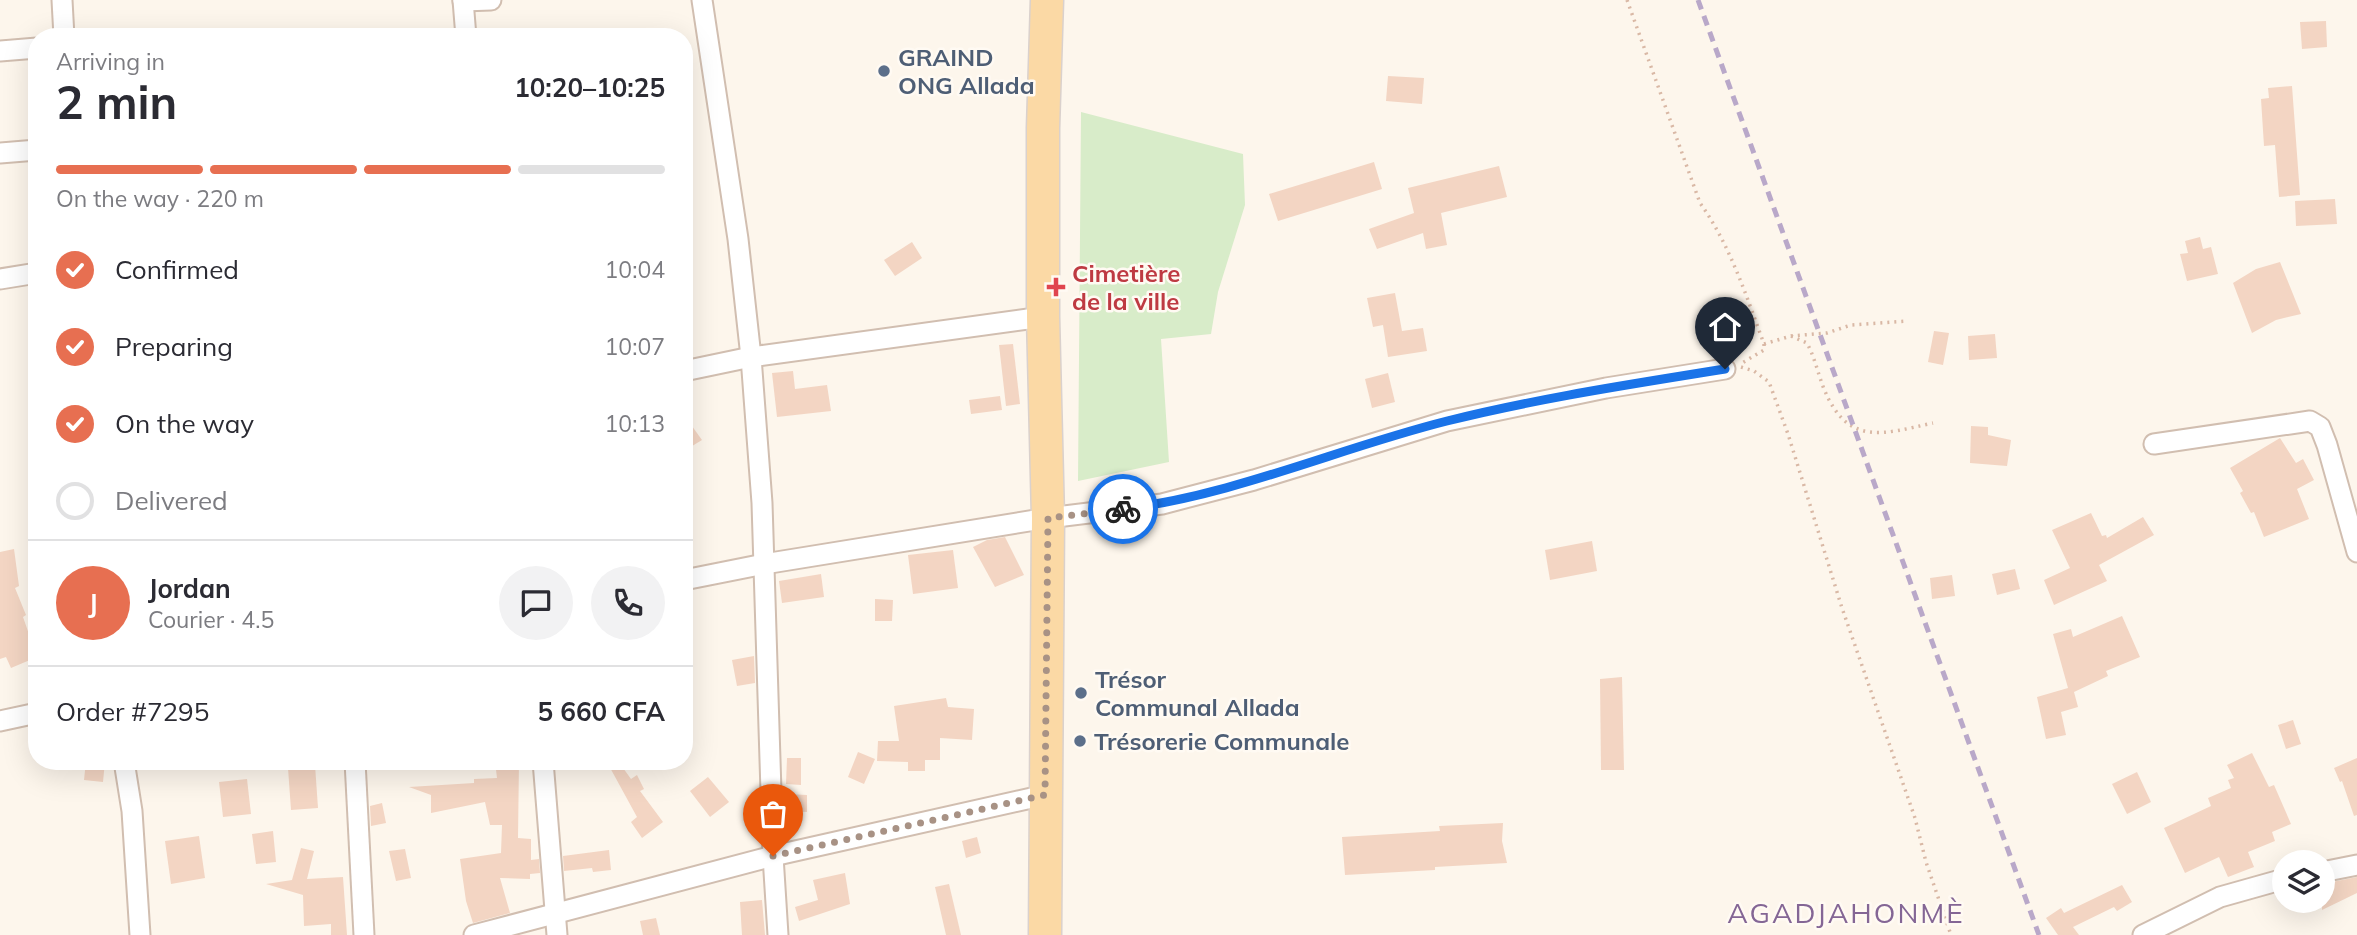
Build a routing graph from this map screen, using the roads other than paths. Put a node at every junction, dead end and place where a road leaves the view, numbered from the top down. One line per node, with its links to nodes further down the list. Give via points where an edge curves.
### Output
1 (62, 0): 6 (street)
2 (463, 0): 3 (street); 7 (street)
3 (491, 0)
4 (702, 0): 15 (street)
5 (1047, 0): 14 (main road)
6 (64, 28)
7 (465, 28)
8 (28, 49): 9 (street)
9 (0, 51)
10 (28, 151): 11 (street)
11 (0, 153)
12 (28, 274): 13 (street)
13 (0, 279)
14 (1043, 317): 15 (street); 20 (main road)
15 (751, 357): 16 (street); 22 (street)
16 (693, 369)
17 (1725, 369): 20 (street, via 1447,421 1162,505)
18 (2154, 444): 19 (street, via 2310,421 2320,427)
19 (2351, 504): 21 (street)
20 (1048, 518): 22 (street); 29 (main road)
21 (2357, 552)
22 (764, 564): 23 (street); 30 (street)
23 (693, 578)
24 (28, 715): 25 (street)
25 (0, 721)
26 (125, 770): 35 (street)
27 (355, 770): 36 (street)
28 (544, 770): 34 (street)
29 (1045, 795): 30 (street); 40 (main road)
30 (773, 856): 34 (street); 39 (street)
31 (2357, 865): 32 (street)
32 (2335, 869)
33 (2272, 882): 41 (street, via 2220,897)
34 (555, 915): 37 (street); 38 (street)
35 (139, 935)
36 (364, 935)
37 (474, 935)
38 (557, 935)
39 (778, 935)
40 (1045, 935)
41 (2143, 935)

